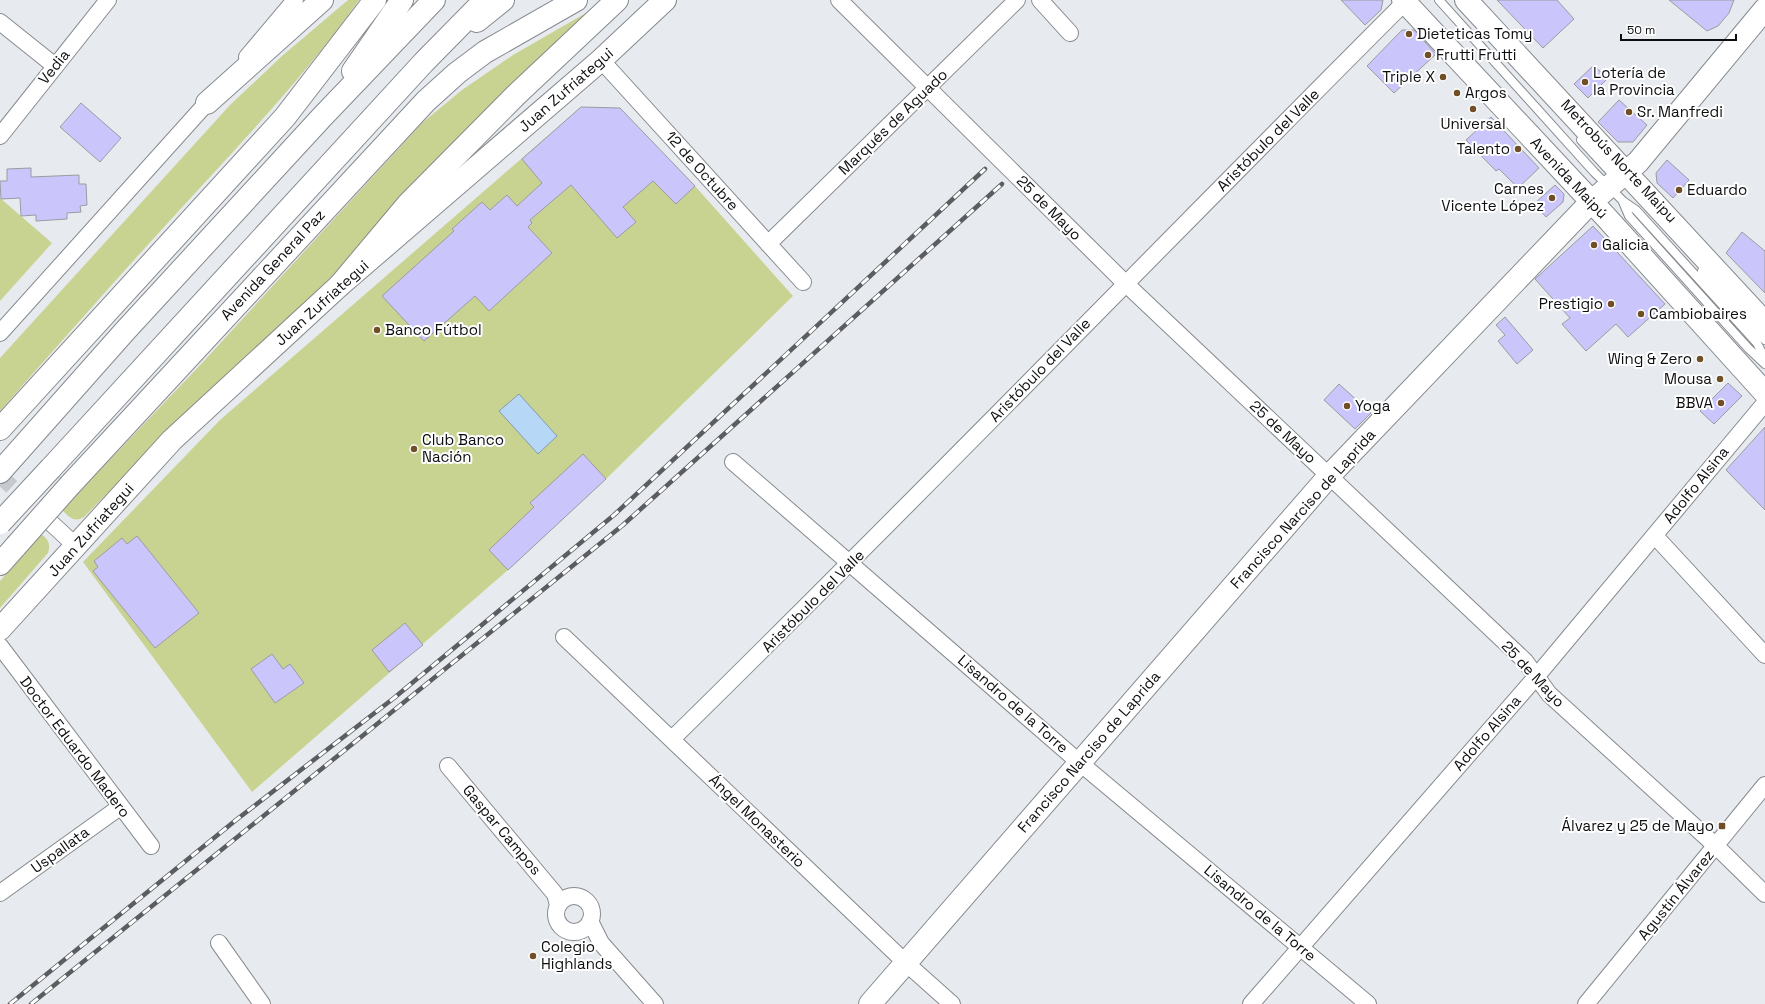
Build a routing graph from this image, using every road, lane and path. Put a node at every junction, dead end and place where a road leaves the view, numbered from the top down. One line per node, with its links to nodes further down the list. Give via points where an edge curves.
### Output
1 (108, 0): 23 (street, Vedia)
2 (295, 0): 25 (street)
3 (322, 0): 25 (main road)
4 (375, 0): 48 (main road, via 285,117)
5 (402, 0): 26 (main road)
6 (434, 0): 26 (main road)
7 (485, 0): 22 (main road, Avenida General Paz)
8 (503, 0): 22 (main road)
9 (576, 0): 57 (main road, Avenida General Paz, bridge, via 485,52 426,101)
10 (617, 0): 38 (main road, via 516,95 408,204)
11 (665, 0): 21 (main road, Juan Zufriategui)
12 (839, 0): 24 (street, 25 de Mayo)
13 (1018, 0): 24 (street, Marqués de Aguado)
14 (1040, 0): 20 (street)
15 (1438, 0): 29 (lane, Metrobús Norte Maipu)
16 (1466, 0): 29 (main road)
17 (1405, 1): 31 (main road, Avenida Maipú); 37 (street, Aristóbulo del Valle)
18 (1765, 9): 29 (main road, Francisco Narciso de Laprida)
19 (0, 22): 23 (street)
20 (1070, 33)
21 (601, 60): 32 (street, 12 de Octubre); 38 (main road, Juan Zufriategui)
22 (424, 62): 53 (main road, Avenida General Paz, bridge)
23 (55, 66): 28 (street, Vedia)
24 (927, 88): 32 (street, Marqués de Aguado); 37 (street, 25 de Mayo)
25 (207, 103): 42 (street)
26 (322, 117): 50 (main road, via 125,331)
27 (1576, 135): 29 (lane, Metrobús Norte Maipu)
28 (0, 136)
29 (1619, 185): 31 (main road, Francisco Narciso de Laprida); 33 (lane, Metrobús Norte Maipu, via 1636,210); 34 (lane, Metrobús Norte Maipu, via 1629,216); 41 (main road)
30 (1637, 200): 43 (lane, Metrobús Norte Maipu)
31 (1591, 202): 46 (main road, Avenida Maipú); 51 (main road, Francisco Narciso de Laprida)
32 (768, 244): 36 (street, 12 de Octubre)
33 (1686, 265): 35 (lane, Metrobús Norte Maipu); 39 (lane, Metrobús Norte Maipu)
34 (1679, 272): 35 (lane); 40 (lane, Metrobús Norte Maipu)
35 (1692, 280): 39 (lane); 40 (lane, Metrobús Norte Maipu)
36 (803, 282)
37 (1125, 283): 51 (street, 25 de Mayo); 56 (street, Aristóbulo del Valle)
38 (340, 285): 55 (main road, Juan Zufriategui, via 172,440)
39 (1706, 288): 44 (lane, Metrobús Norte Maipu, via 1757,343)
40 (1698, 293): 45 (lane, Metrobús Norte Maipu)
41 (1765, 323)
42 (0, 333)
43 (1765, 340)
44 (1765, 359)
45 (1765, 364)
46 (1765, 393)
47 (1765, 403): 54 (street, Adolfo Alsina)
48 (2, 426)
49 (733, 462): 56 (street, Lisandro de la Torre)
50 (0, 472)
51 (1329, 476): 62 (street, 25 de Mayo, via 1525,661); 64 (main road, Francisco Narciso de Laprida)
52 (50, 522): 55 (street)
53 (0, 523)
54 (1655, 536): 61 (street); 62 (street, Adolfo Alsina)
55 (76, 546): 58 (main road, Juan Zufriategui)
56 (851, 563): 63 (street, Aristóbulo del Valle); 64 (street, Lisandro de la Torre)
57 (0, 564)
58 (0, 629)
59 (564, 636): 63 (street, Ángel Monasterio)
60 (0, 646): 67 (street, Doctor Eduardo Madero)
61 (1765, 655)
62 (1536, 677): 69 (street, 25 de Mayo, via 1549,694); 75 (street, Adolfo Alsina)
63 (672, 739): 76 (street, Ángel Monasterio)
64 (1080, 763): 75 (street, Lisandro de la Torre); 76 (main road, Francisco Narciso de Laprida)
65 (448, 766): 72 (street, Gaspar Campos)
66 (1765, 785): 69 (street, Agustín Álvarez)
67 (120, 806): 68 (street, Doctor Eduardo Madero); 70 (street, Uspallata)
68 (151, 846)
69 (1716, 846): 71 (street, 25 de Mayo); 83 (street, Agustín Álvarez)
70 (0, 893)
71 (1765, 894)
72 (560, 899): 73 (street, via 556,915 559,924 567,930); 73 (street, via 572,896 584,899 591,910)
73 (584, 926): 78 (street)
74 (219, 943): 77 (street)
75 (1301, 946): 81 (street, Adolfo Alsina); 82 (street, Lisandro de la Torre)
76 (906, 963): 79 (main road, Francisco Narciso de Laprida); 80 (street, Ángel Monasterio)
77 (262, 1004)
78 (655, 1004)
79 (870, 1004)
80 (952, 1004)
81 (1251, 1004)
82 (1368, 1004)
83 (1586, 1004)

